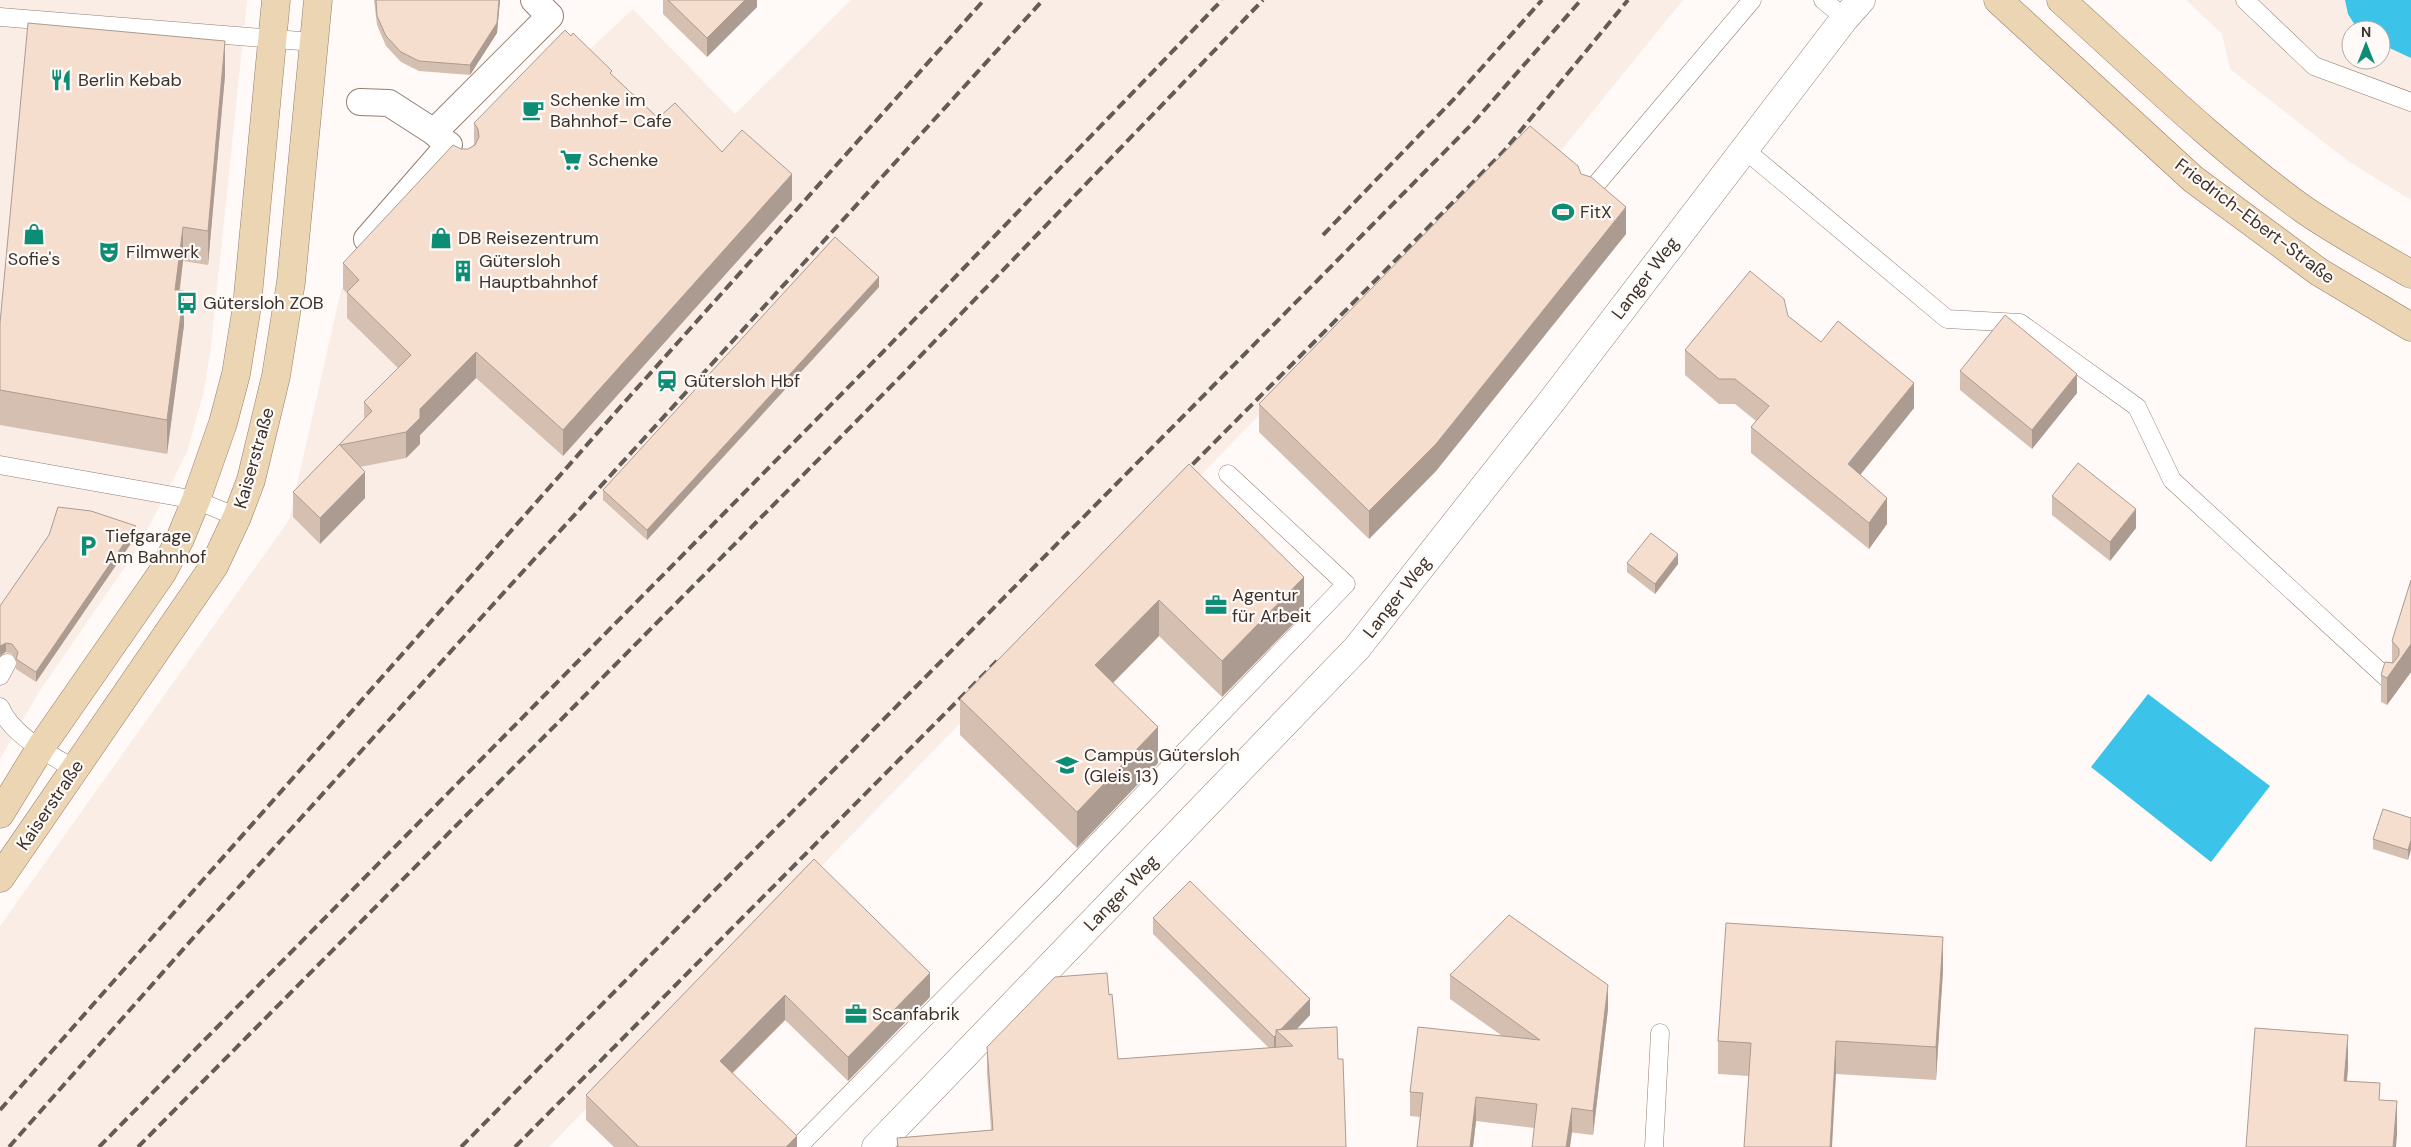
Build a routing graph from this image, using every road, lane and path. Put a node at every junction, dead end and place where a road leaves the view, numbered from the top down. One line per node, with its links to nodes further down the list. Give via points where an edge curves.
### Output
1 (276, 0): 12 (main road, Kaiserstraße)
2 (318, 0): 13 (main road, Kaiserstraße)
3 (1752, 0): 18 (lane)
4 (1823, 0): 9 (lane)
5 (1998, 0): 21 (main road, Friedrich-Ebert-Straße, via 2193,179 2319,272)
6 (2062, 0): 20 (main road, via 2216,140 2281,192 2356,243)
7 (2245, 0): 15 (lane, via 2314,66)
8 (548, 5): 11 (street); 16 (street)
9 (1853, 9): 17 (street, Langer Weg)
10 (0, 16): 12 (lane)
11 (570, 35)
12 (272, 39): 13 (lane); 24 (main road, Kaiserstraße, via 247,306 236,374)
13 (313, 42): 25 (main road, Kaiserstraße, via 288,312 262,443)
14 (360, 102): 16 (street, via 389,103)
15 (2411, 102)
16 (449, 146): 19 (street)
17 (1744, 149): 26 (lane, via 1947,319 2020,322 2137,407 2172,480); 34 (street, Langer Weg, via 1551,402 1357,648)
18 (1588, 194)
19 (351, 257)
20 (2411, 274)
21 (2411, 327)
22 (0, 465): 24 (lane)
23 (1228, 474): 33 (lane, via 1346,584)
24 (196, 500): 25 (lane); 28 (main road, Kaiserstraße, via 162,573)
25 (237, 517): 29 (main road, Kaiserstraße, via 214,566)
26 (2389, 680)
27 (0, 707): 28 (lane, via 15,729)
28 (41, 748): 29 (lane); 30 (main road, Kaiserstraße)
29 (74, 770): 31 (main road, Kaiserstraße)
30 (0, 814)
31 (0, 878)
32 (1660, 1033): 35 (lane)
33 (798, 1147)
34 (876, 1147)
35 (1654, 1147)

